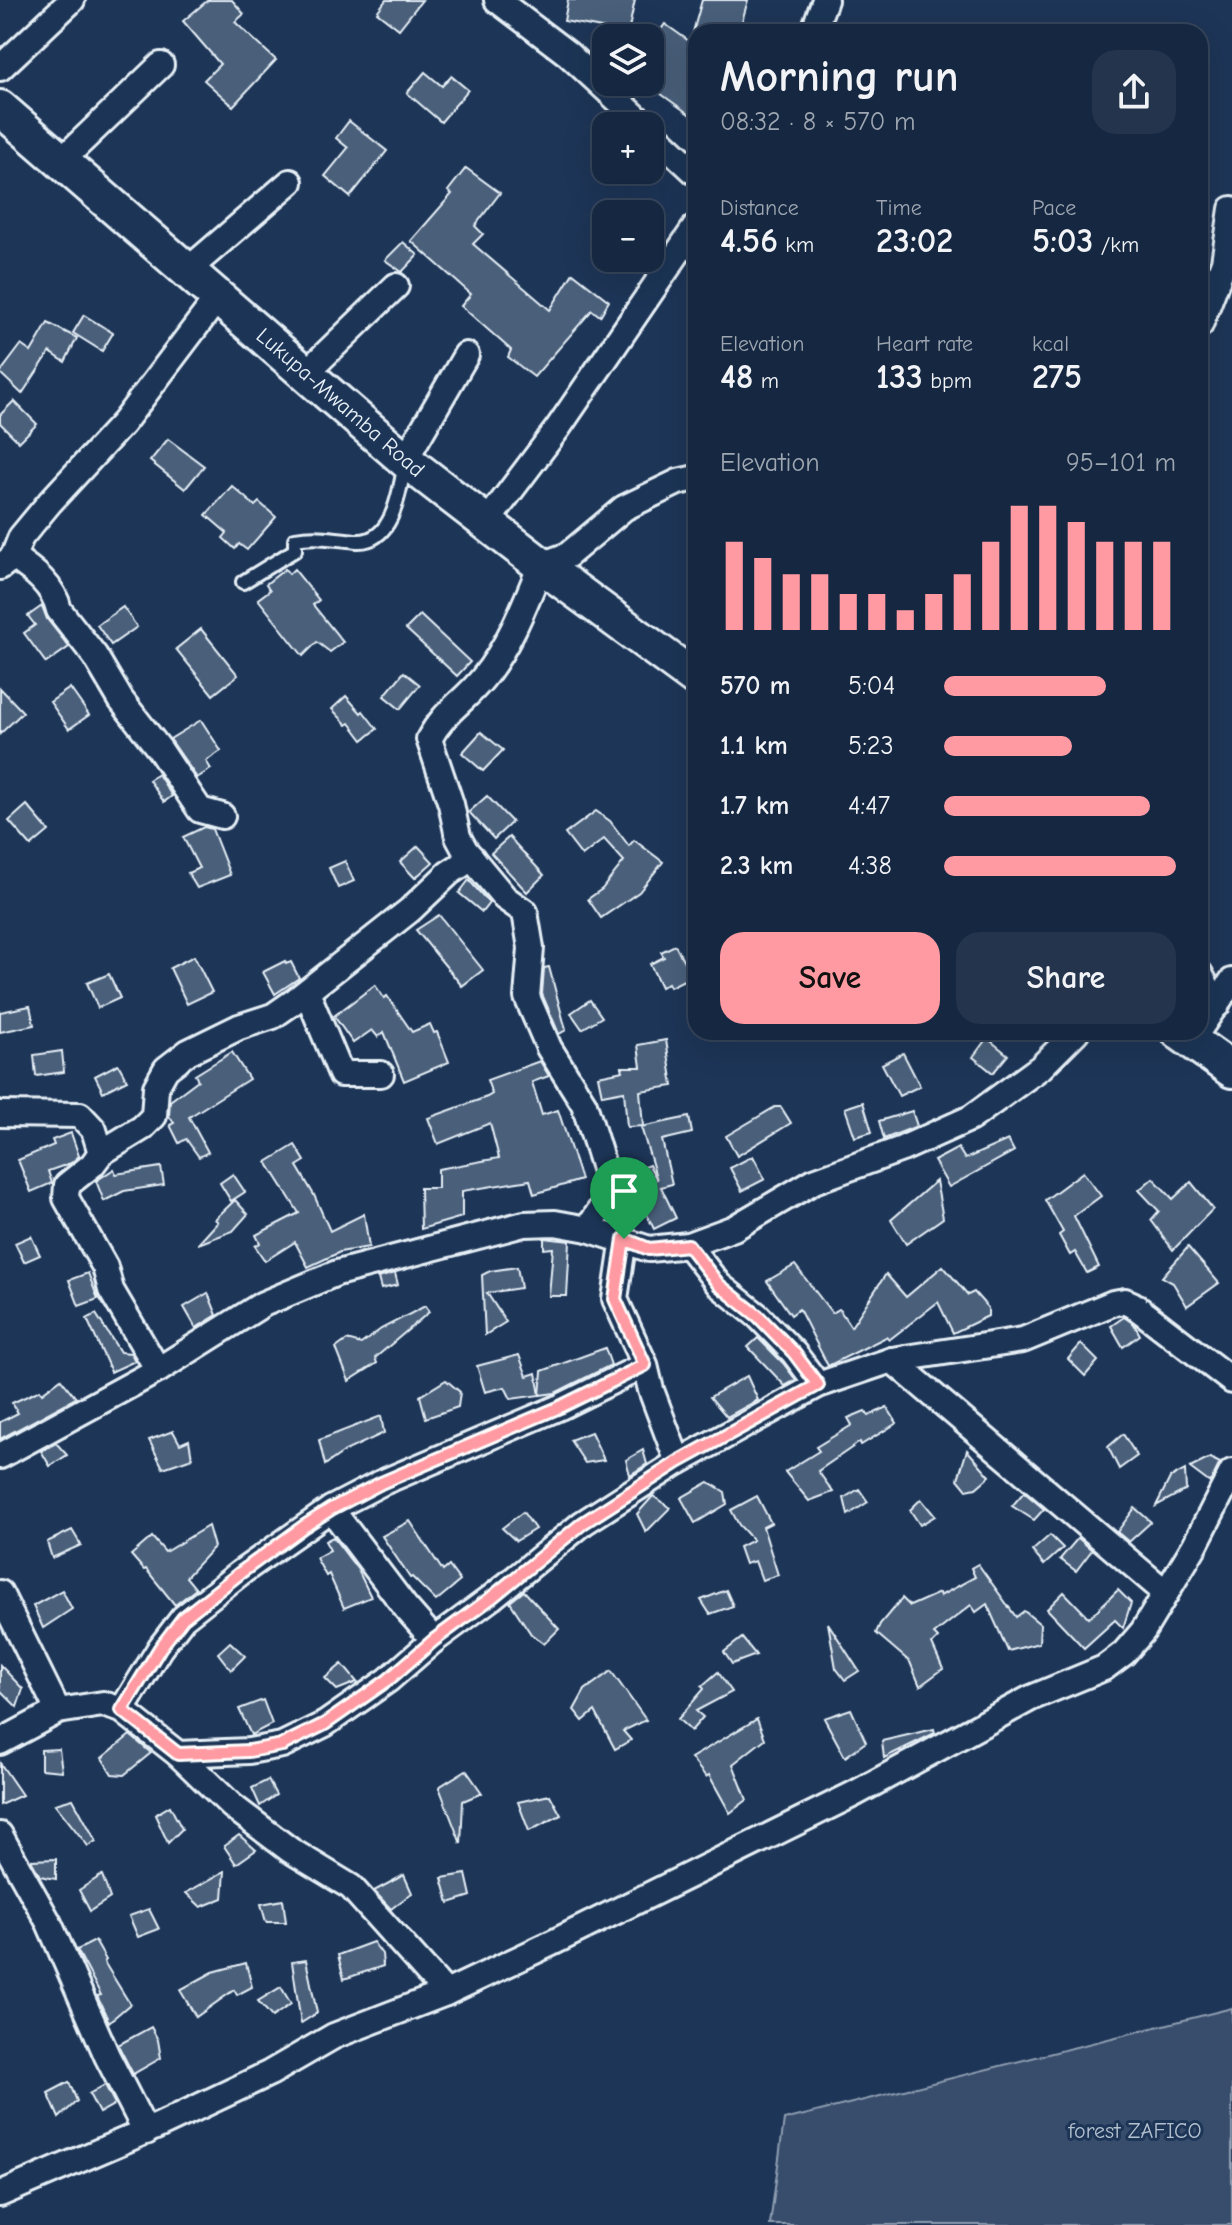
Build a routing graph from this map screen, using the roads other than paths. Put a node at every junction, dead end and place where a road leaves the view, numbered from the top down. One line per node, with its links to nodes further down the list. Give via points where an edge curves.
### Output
1 (72, 0): 7 (street)
2 (497, 0): 4 (street)
3 (825, 0): 5 (street)
4 (525, 9): 9 (street)
5 (816, 24)
6 (161, 65): 11 (street)
7 (0, 68)
8 (0, 108): 11 (street, Lukupa-Mwamba Road)
9 (631, 112)
10 (664, 143): 12 (street)
11 (60, 162): 16 (street, Lukupa-Mwamba Road)
12 (688, 166)
13 (290, 182): 16 (street)
14 (1232, 209): 19 (street, via 1224,262)
15 (688, 238): 24 (street)
16 (189, 269): 18 (street, Lukupa-Mwamba Road)
17 (396, 286): 21 (street)
18 (219, 296): 21 (street, Lukupa-Mwamba Road); 25 (street, via 123,423 21,537)
19 (1208, 304)
20 (466, 355): 22 (street)
21 (307, 372): 22 (street, Lukupa-Mwamba Road)
22 (405, 460): 24 (street, Lukupa-Mwamba Road); 27 (lane, via 397,502 385,527 360,541 295,539 295,550)
23 (688, 480): 26 (street, via 624,508 568,555)
24 (487, 522): 26 (street, Lukupa-Mwamba Road)
25 (6, 562): 29 (street, via 44,581 200,810)
26 (541, 565): 28 (street, Lukupa-Mwamba Road); 30 (street, via 498,655 482,679 440,719 429,739 458,837)
27 (243, 582)
28 (688, 673)
29 (222, 816)
30 (472, 858): 33 (street); 42 (street, via 505,898 525,912 531,948 527,997 549,1048 584,1104 606,1175 609,1196)
31 (1232, 981): 34 (street)
32 (1208, 989): 34 (street)
33 (307, 992): 39 (street, via 341,1074); 41 (street, via 273,1016 239,1027 177,1060 156,1087 154,1116)
34 (1217, 1005): 35 (street)
35 (1208, 1015)
36 (1068, 1040): 44 (street, via 1041,1067 971,1118 814,1181 734,1228)
37 (1200, 1040): 38 (street)
38 (1232, 1070)
39 (381, 1074)
40 (0, 1114): 41 (street, via 80,1115 94,1130)
41 (101, 1153): 47 (street, via 67,1185 66,1198)
42 (588, 1229): 43 (street); 47 (street, via 524,1224 337,1273 263,1304)
43 (624, 1239): 44 (street, via 649,1249); 46 (street, via 615,1299)
44 (688, 1245): 49 (street, via 719,1285 758,1316)
45 (892, 1360): 48 (street, via 1023,1340 1125,1301); 49 (street); 55 (street)
46 (645, 1365): 51 (street); 53 (street)
47 (158, 1370): 50 (street)
48 (1232, 1381)
49 (818, 1385): 51 (street)
50 (0, 1456)
51 (678, 1462): 56 (street, via 583,1523)
52 (1232, 1472): 55 (street)
53 (331, 1509): 56 (street); 57 (street, via 183,1618)
54 (0, 1593): 58 (street)
55 (1166, 1593): 62 (street, via 1143,1631 1104,1668 1031,1698 854,1794)
56 (434, 1640): 60 (street, via 376,1689 282,1745)
57 (122, 1710): 58 (street, via 103,1704); 60 (street)
58 (58, 1711): 59 (street)
59 (0, 1742)
60 (178, 1754): 62 (street, via 232,1806 351,1887)
61 (0, 1835): 63 (street, via 49,1923)
62 (446, 1993): 63 (street, via 334,2036)
63 (146, 2132): 64 (street)
64 (0, 2194)

